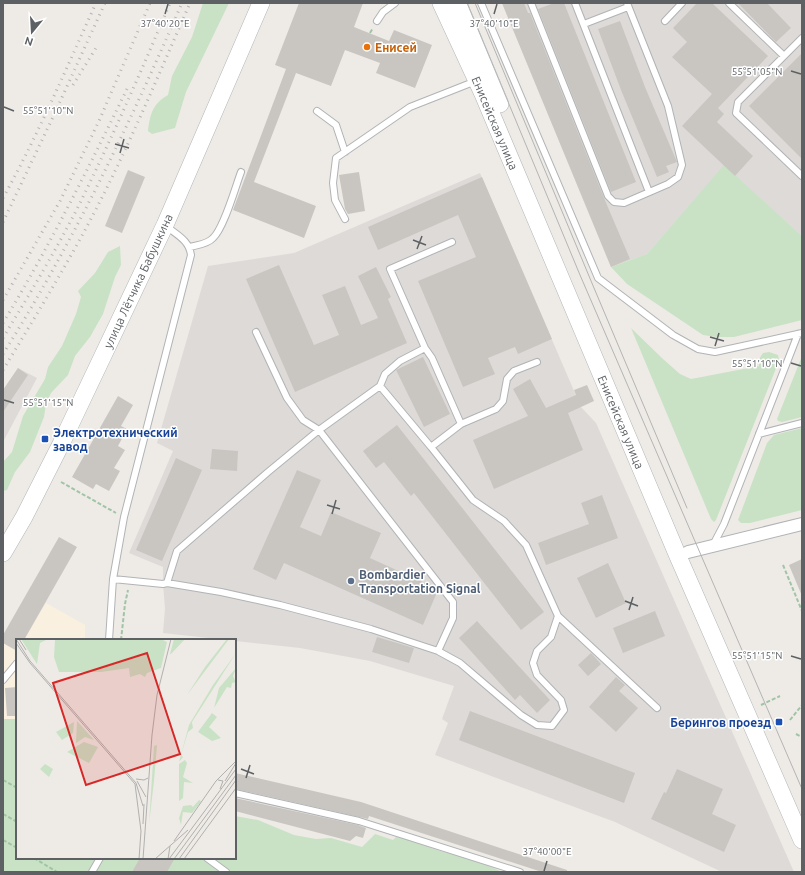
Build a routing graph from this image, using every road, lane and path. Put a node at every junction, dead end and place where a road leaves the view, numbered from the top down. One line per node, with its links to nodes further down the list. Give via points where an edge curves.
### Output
1 (261, 3): 23 (main road, улица Лётчика Бабушкина)
2 (394, 3): 11 (lane)
3 (441, 3): 16 (main road, Енисейская улица)
4 (458, 3): 40 (main road, Енисейская улица)
5 (481, 3): 27 (lane, via 598,278 662,327 698,349 715,352)
6 (531, 3): 21 (lane, via 608,196 614,202 624,203)
7 (575, 3): 13 (lane)
8 (682, 3): 12 (lane)
9 (729, 3): 15 (lane)
10 (628, 5): 13 (lane); 21 (lane, via 668,106 682,165 678,177)
11 (377, 21)
12 (666, 21)
13 (584, 24): 21 (lane)
14 (802, 38): 15 (lane)
15 (784, 56): 20 (lane, via 738,102 736,113)
16 (477, 81): 18 (lane, via 410,107); 67 (main road, Енисейская улица, via 674,547)
17 (317, 111): 18 (lane, via 336,125)
18 (345, 152): 22 (lane, via 336,158 333,183 335,200)
19 (241, 172): 25 (lane, via 222,223 213,239)
20 (802, 176)
21 (649, 192)
22 (345, 219)
23 (165, 225): 25 (lane); 41 (main road, улица Лётчика Бабушкина, via 61,444)
24 (452, 242): 28 (lane, via 390,268)
25 (190, 247): 37 (lane, via 190,256)
26 (256, 332): 33 (lane, via 287,398 303,420)
27 (800, 334): 34 (lane)
28 (425, 348): 30 (lane, via 400,361 385,374); 32 (lane, via 432,358)
29 (537, 362): 32 (lane, via 514,371 507,379 503,401 496,409)
30 (380, 386): 33 (lane); 35 (lane)
31 (802, 423): 34 (lane)
32 (461, 424): 35 (lane)
33 (319, 430): 45 (lane, via 178,551); 50 (lane, via 453,602 453,618)
34 (759, 434): 39 (lane)
35 (431, 447): 47 (lane, via 473,500 504,521 526,545)
36 (61, 482): 37 (path)
37 (124, 517): 43 (lane)
38 (802, 524): 39 (street)
39 (713, 546): 40 (street)
40 (688, 552): 63 (main road, Енисейская улица)
41 (3, 553)
42 (783, 565): 46 (path)
43 (113, 579): 44 (lane); 48 (lane)
44 (130, 580): 45 (lane); 49 (path)
45 (167, 583): 50 (lane, via 280,605 371,629)
46 (802, 610)
47 (558, 616): 50 (lane, via 551,637 537,651 533,663 537,675 561,700 564,710 552,726 537,725 521,715 460,663); 56 (lane)
48 (109, 639)
49 (121, 639)
50 (438, 652)
51 (16, 664): 52 (lane)
52 (3, 680)
53 (780, 696): 55 (path)
54 (802, 705): 57 (path)
55 (761, 706)
56 (657, 708)
57 (790, 720)
58 (796, 734): 59 (path)
59 (802, 737)
60 (3, 780): 61 (path)
61 (16, 787)
62 (236, 793): 75 (lane, via 359,821)
63 (802, 802)
64 (3, 814): 65 (path)
65 (16, 821)
66 (3, 840): 68 (path)
67 (802, 840)
68 (16, 847)
69 (36, 859): 72 (path)
70 (99, 859): 73 (lane)
71 (208, 859): 74 (lane)
72 (57, 872)
73 (92, 872)
74 (226, 872)
75 (520, 872)

